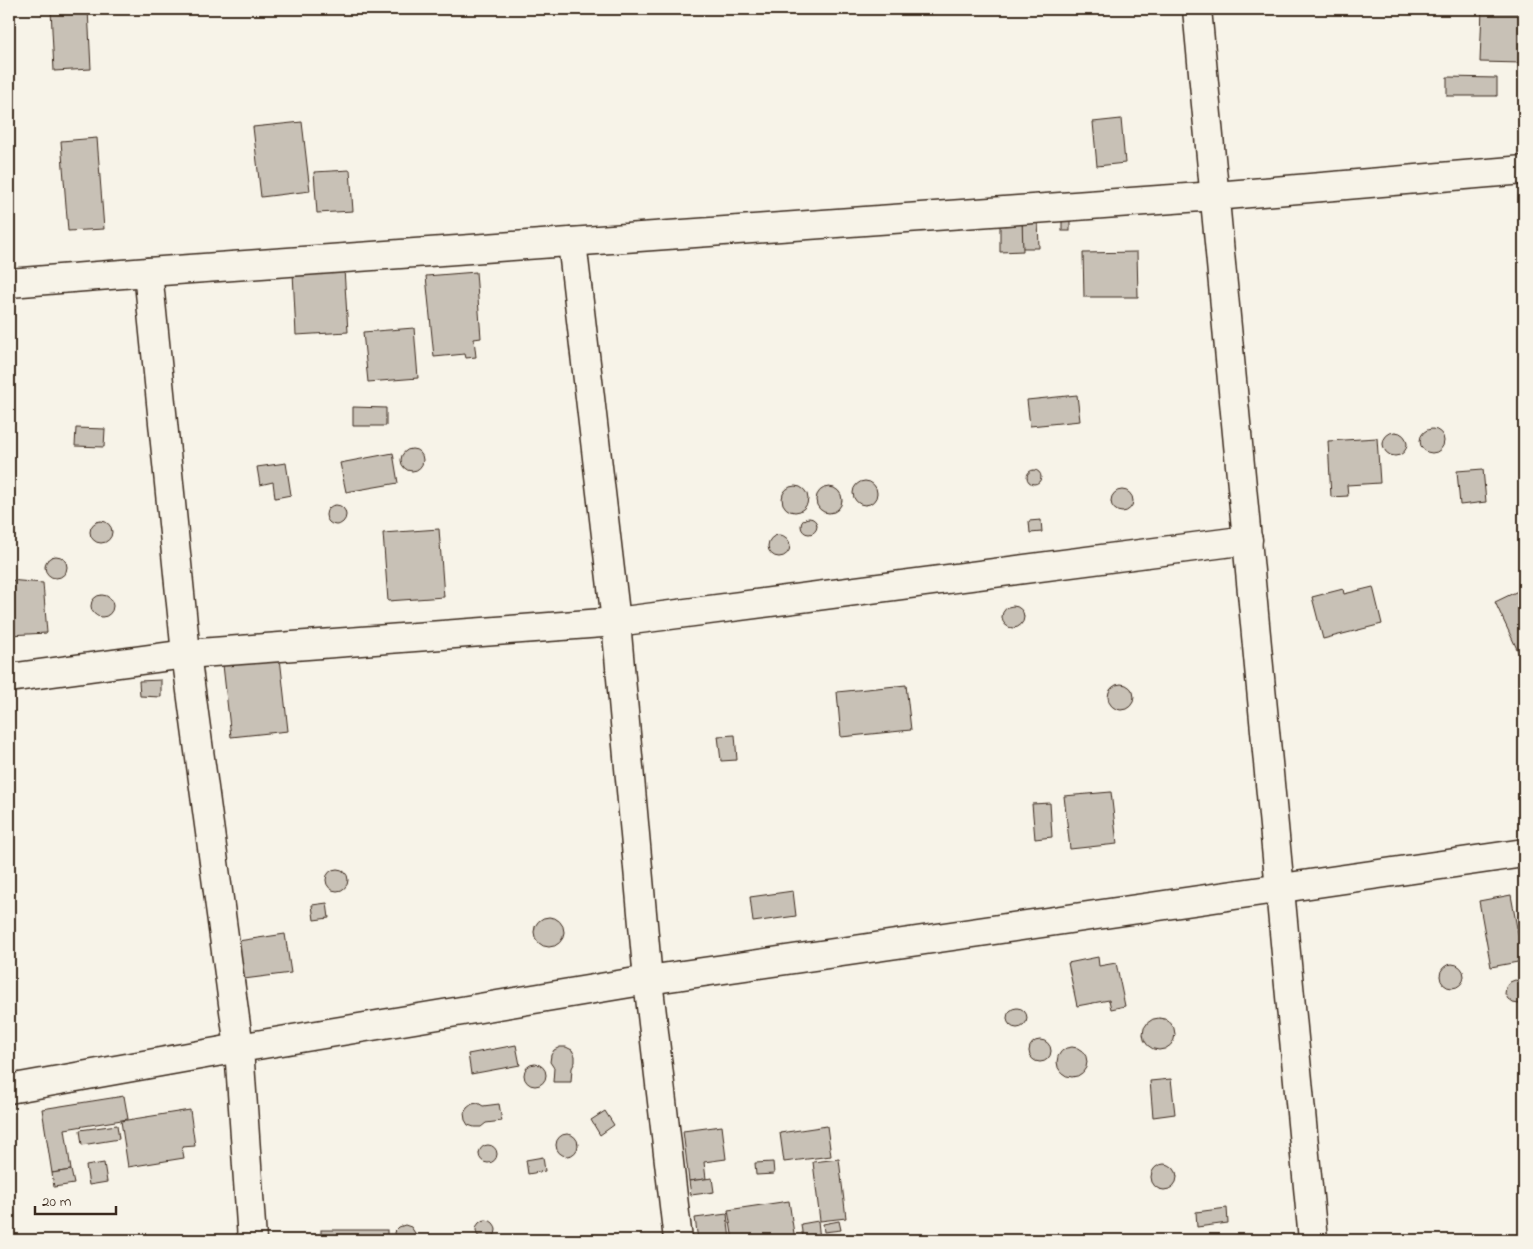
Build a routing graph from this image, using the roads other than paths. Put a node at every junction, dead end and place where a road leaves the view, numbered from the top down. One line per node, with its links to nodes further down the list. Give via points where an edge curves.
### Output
1 (1198, 9): 3 (street)
2 (1524, 170): 3 (street)
3 (1215, 196): 4 (street); 7 (street)
4 (572, 242): 5 (street); 8 (street)
5 (148, 272): 6 (street); 9 (street)
6 (9, 283)
7 (1248, 540): 8 (street); 12 (street)
8 (616, 622): 9 (street); 13 (street)
9 (186, 654): 10 (street); 14 (street)
10 (9, 678)
11 (1524, 852): 12 (street)
12 (1280, 887): 13 (street); 18 (street)
13 (648, 980): 14 (street); 17 (street)
14 (239, 1048): 15 (street); 16 (street)
15 (9, 1089)
16 (252, 1240)
17 (678, 1240)
18 (1314, 1240)

